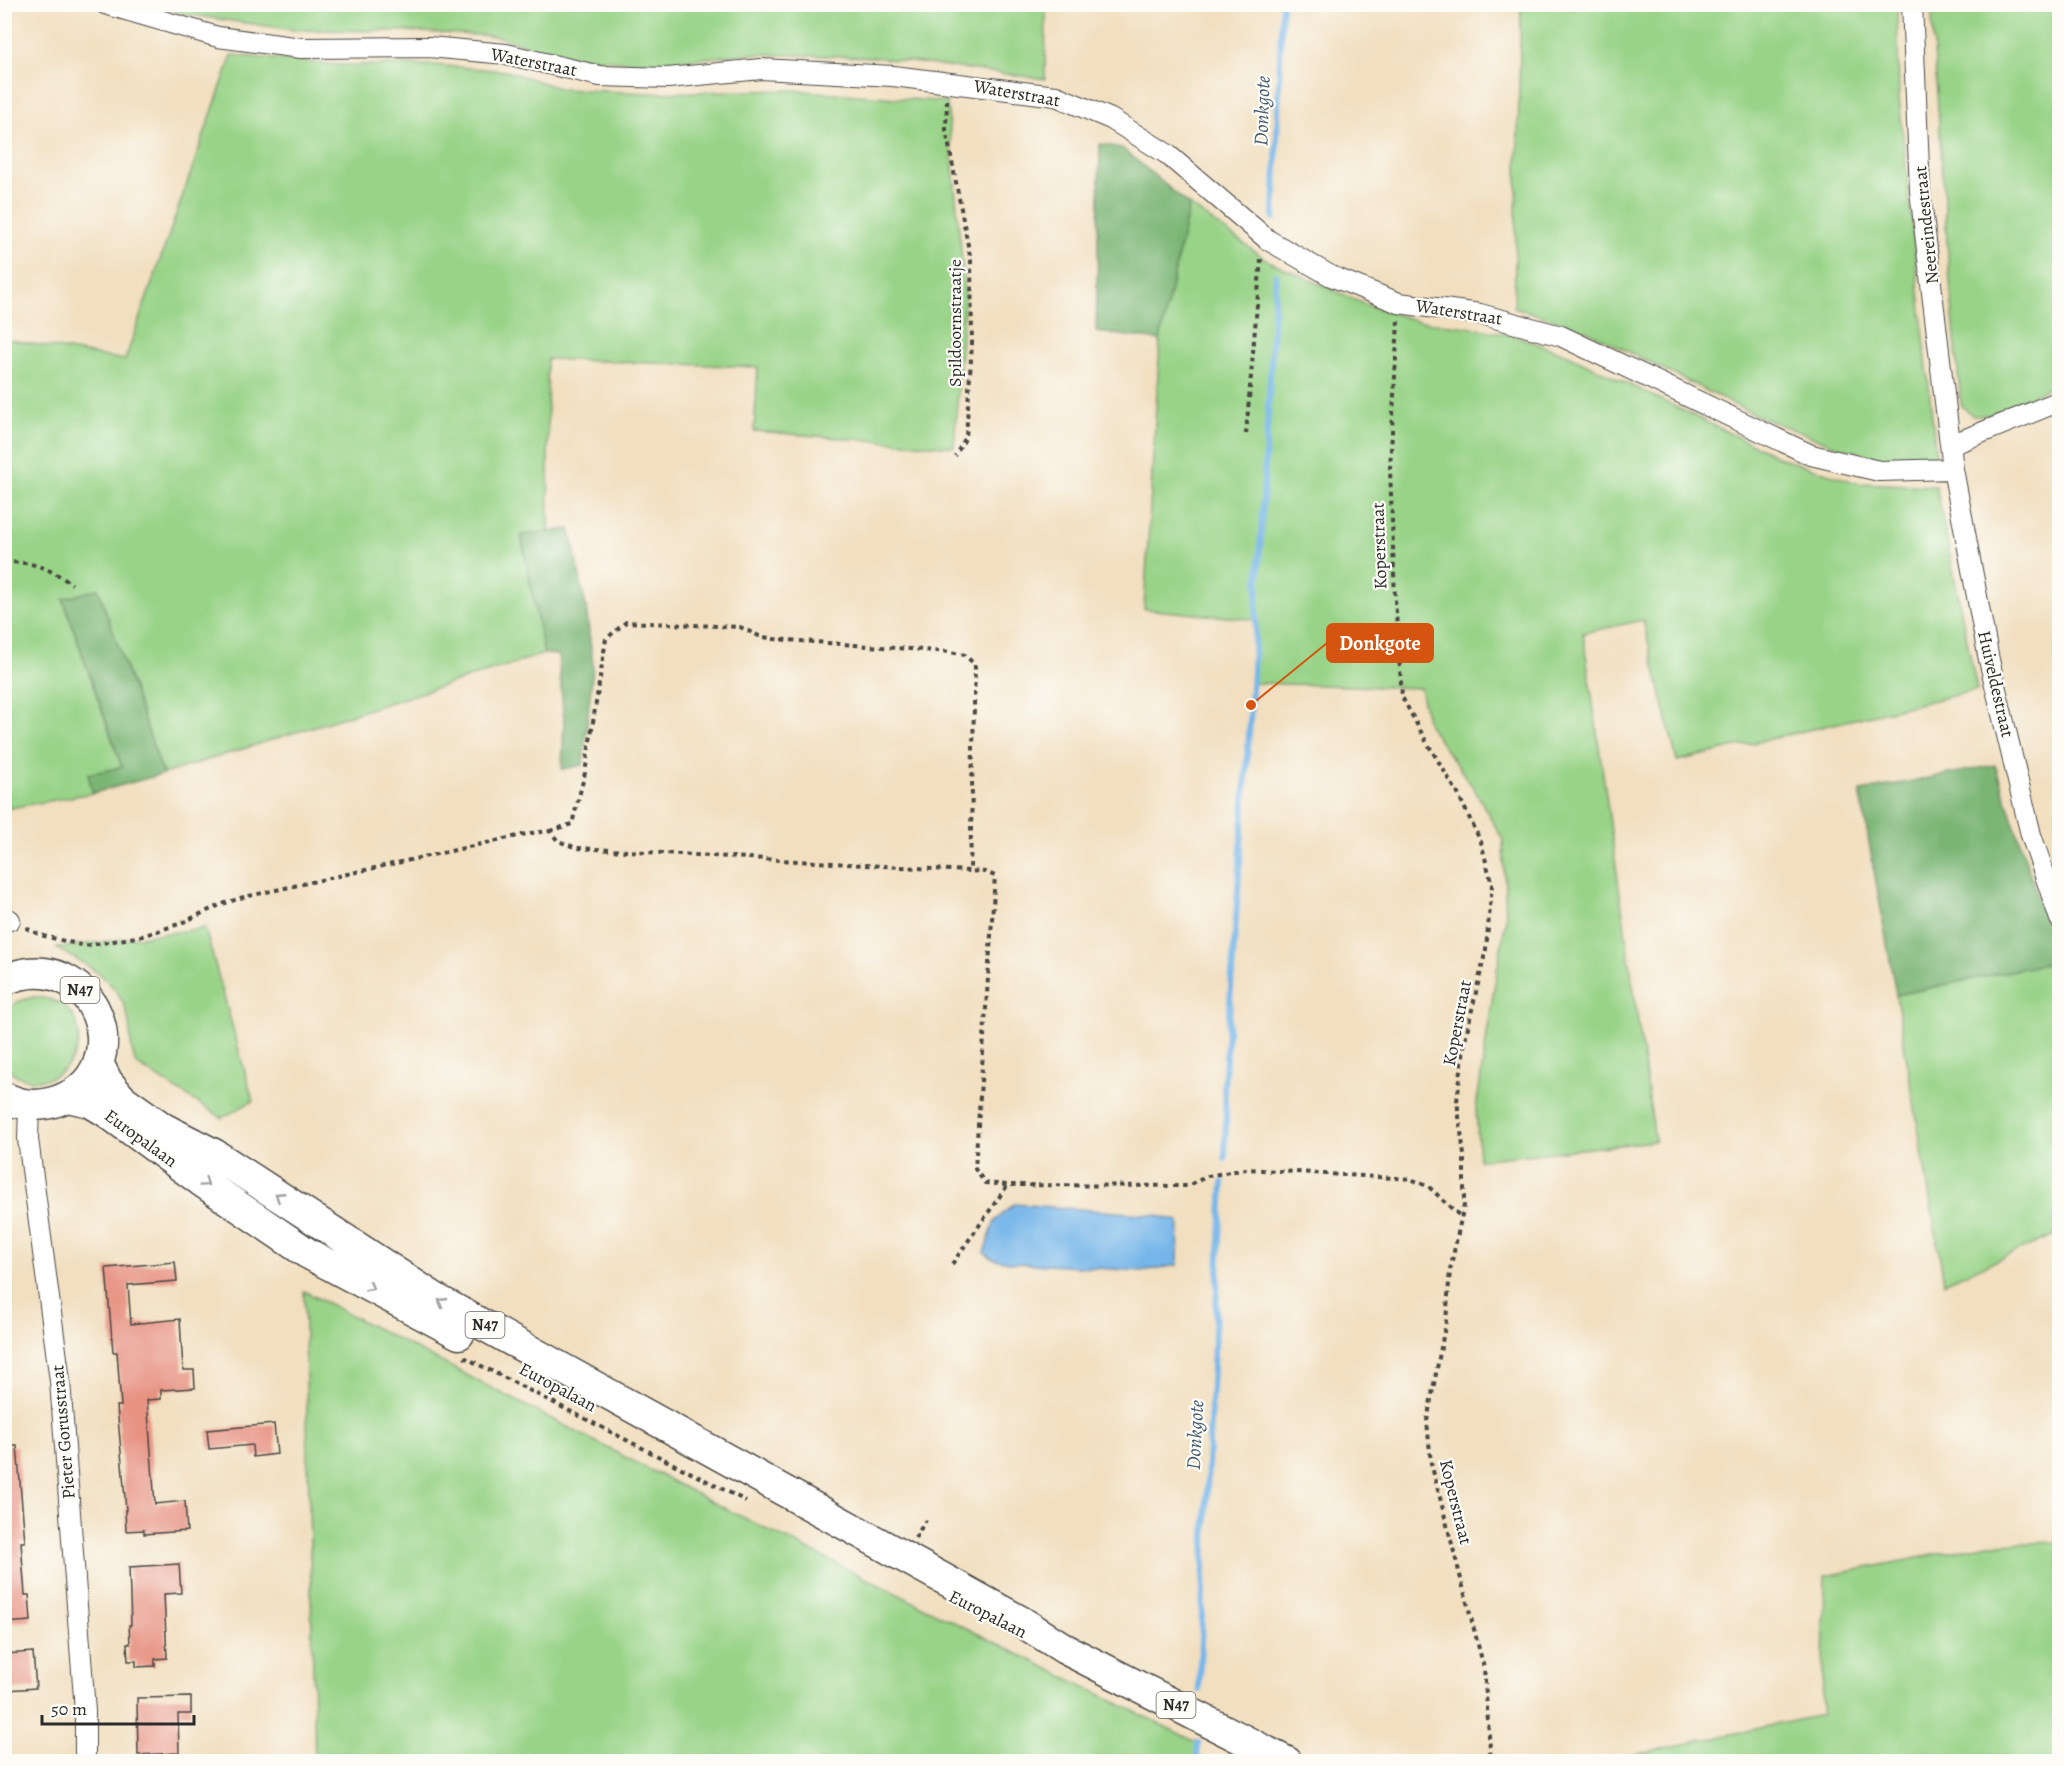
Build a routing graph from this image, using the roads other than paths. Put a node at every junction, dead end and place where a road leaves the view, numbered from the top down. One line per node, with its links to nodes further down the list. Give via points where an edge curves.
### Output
1 (105, 4): 5 (street, Waterstraat, via 218,37 301,48 429,47 506,54 600,76 668,78 761,69 893,76 1056,96 1111,119 1167,154 1263,236 1331,276 1400,303 1480,314 1561,336 1811,455 1879,471)
2 (1912, 4): 4 (street, Neereindestraat, via 1920,191)
3 (2060, 400): 4 (street)
4 (1951, 445): 5 (street, Huiveldestraat)
5 (1953, 469): 6 (street, Huiveldestraat, via 1992,671 2031,835)
6 (2060, 919)
7 (5, 979): 8 (main road, N47, via 28,972 51,974 72,982 89,998 100,1018 103,1040)
8 (98, 1063): 9 (main road, N47, via 86,1082); 11 (main road, Europalaan / N47, one-way to 8, via 438,1300 214,1154 122,1100)
9 (68, 1097): 10 (main road, N47, via 49,1104); 11 (main road, Europalaan / N47, one-way to 11, via 90,1102 105,1111 307,1253 1019,1631)
10 (17, 1101): 12 (street, Pieter Gorusstraat, via 27,1134 60,1382 85,1711)
11 (1065, 1649): 13 (main road, Europalaan / N47)
12 (85, 1761)
13 (1287, 1761)

